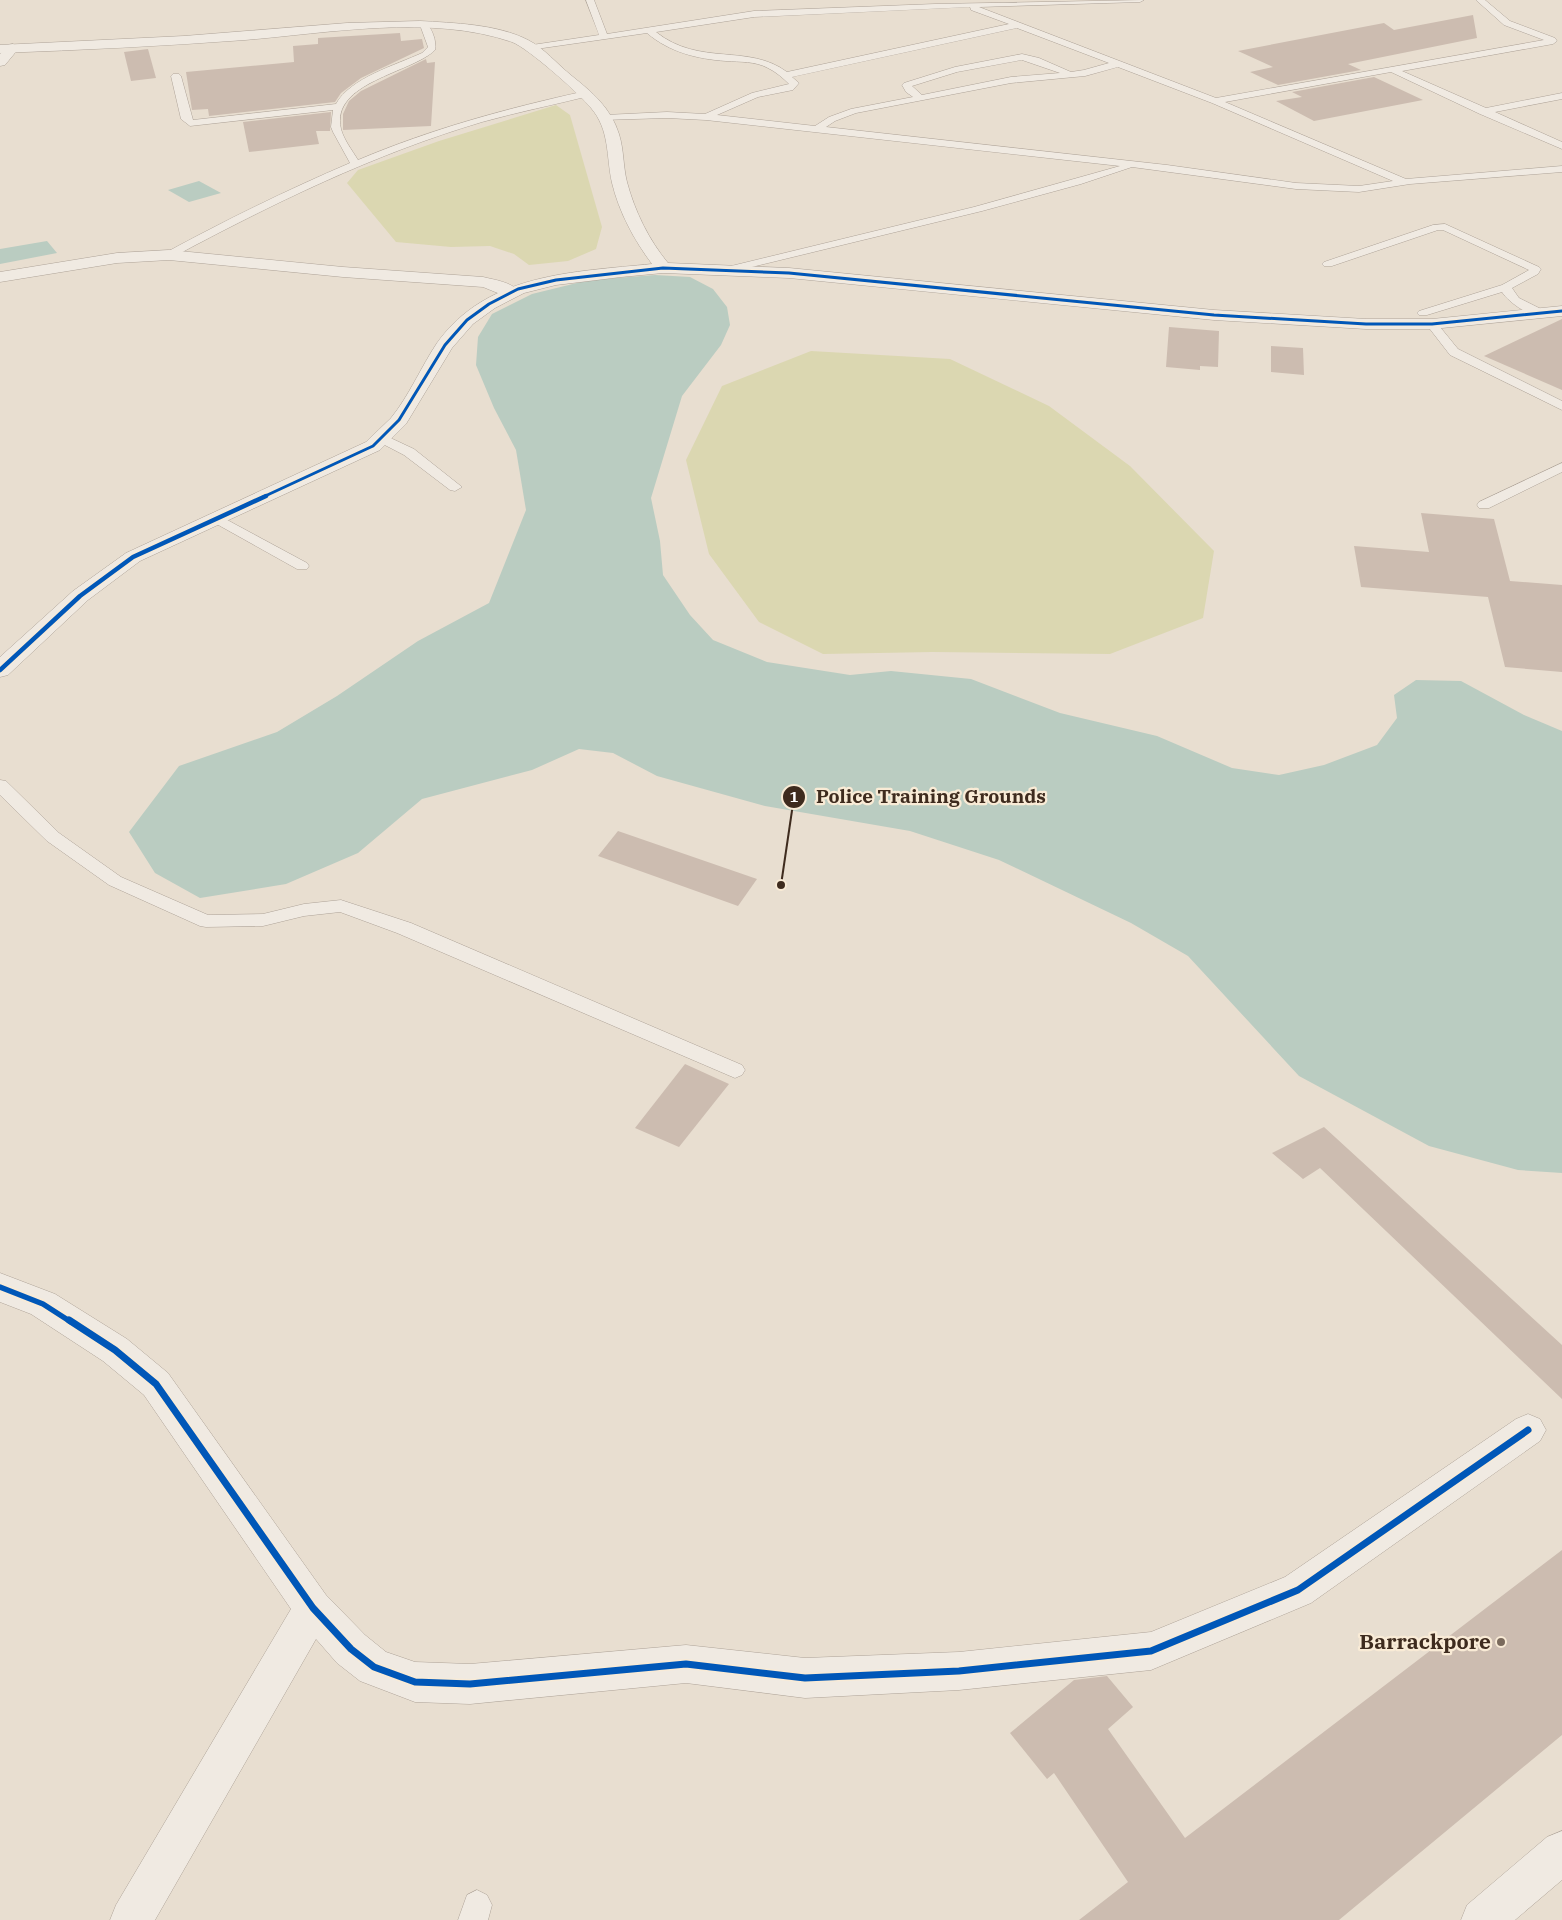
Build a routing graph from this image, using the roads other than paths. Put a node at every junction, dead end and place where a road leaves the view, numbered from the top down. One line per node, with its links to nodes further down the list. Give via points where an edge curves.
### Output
1 (590, 0): 10 (lane)
2 (795, 0): 6 (lane)
3 (1140, 0): 5 (lane)
4 (1480, 0): 11 (lane, via 1507,23)
5 (968, 6): 6 (lane); 8 (lane)
6 (800, 12): 9 (lane, via 724,18)
7 (424, 25): 12 (street); 13 (street, via 477,30 510,38); 24 (lane, via 432,48 424,55 368,81)
8 (1018, 25): 15 (lane); 18 (lane)
9 (649, 30): 10 (lane); 18 (lane, via 678,50 702,56 754,59)
10 (604, 37): 13 (lane)
11 (1558, 43): 16 (lane)
12 (7, 48): 14 (street)
13 (532, 48): 20 (street)
14 (0, 62)
15 (1117, 64): 17 (lane); 23 (lane)
16 (1391, 69): 23 (lane); 25 (lane)
17 (1070, 74): 22 (lane, via 1011,80); 22 (lane, via 1022,56 955,70 907,85)
18 (786, 75): 26 (lane, via 793,86 743,99)
19 (176, 76): 24 (lane, via 186,119 190,122)
20 (586, 94): 27 (street); 31 (lane, via 501,112)
21 (1562, 96): 25 (lane)
22 (921, 98): 28 (lane, via 854,111)
23 (1215, 101): 33 (lane)
24 (337, 107): 31 (lane, via 336,127)
25 (1482, 112): 29 (lane)
26 (706, 117): 27 (lane); 28 (lane)
27 (605, 118): 36 (street, via 613,133 619,181 635,223)
28 (817, 129): 30 (lane)
29 (1562, 146)
30 (1136, 164): 33 (lane, via 1296,186 1360,189); 37 (lane, via 1081,182 866,239)
31 (356, 165): 34 (lane, via 214,230)
32 (1562, 169): 33 (lane)
33 (1406, 182)
34 (169, 255): 38 (street, via 117,258); 40 (street, via 483,282)
35 (1328, 264): 39 (lane, via 1441,226 1535,269 1529,276)
36 (663, 268): 37 (street); 40 (street, via 556,280)
37 (727, 270): 43 (street, via 788,273 1214,315 1366,324)
38 (0, 276)
39 (1506, 287): 42 (lane, via 1510,297); 43 (lane)
40 (511, 292): 45 (street, via 467,320 445,345 399,420)
41 (1562, 311): 42 (street)
42 (1541, 313): 43 (street)
43 (1428, 318): 44 (lane, via 1454,352)
44 (1562, 406)
45 (382, 438): 47 (lane, via 409,452); 49 (street, via 340,463)
46 (1562, 467): 48 (lane)
47 (455, 487)
48 (1484, 505)
49 (218, 519): 50 (lane); 51 (street, via 159,544 110,572 70,603)
50 (302, 566)
51 (0, 670)
52 (0, 785): 53 (lane, via 53,838 115,881 206,921 263,920 304,910 341,906 404,928)
53 (735, 1070)
54 (0, 1287): 56 (street, via 43,1304 115,1350 156,1384)
55 (1528, 1430): 56 (street, via 1298,1590 1151,1651 959,1671 815,1677 686,1664 470,1684 415,1682 374,1667 351,1649)
56 (313, 1608): 58 (street)
57 (1562, 1852): 59 (street)
58 (131, 1920)
59 (1482, 1920)

